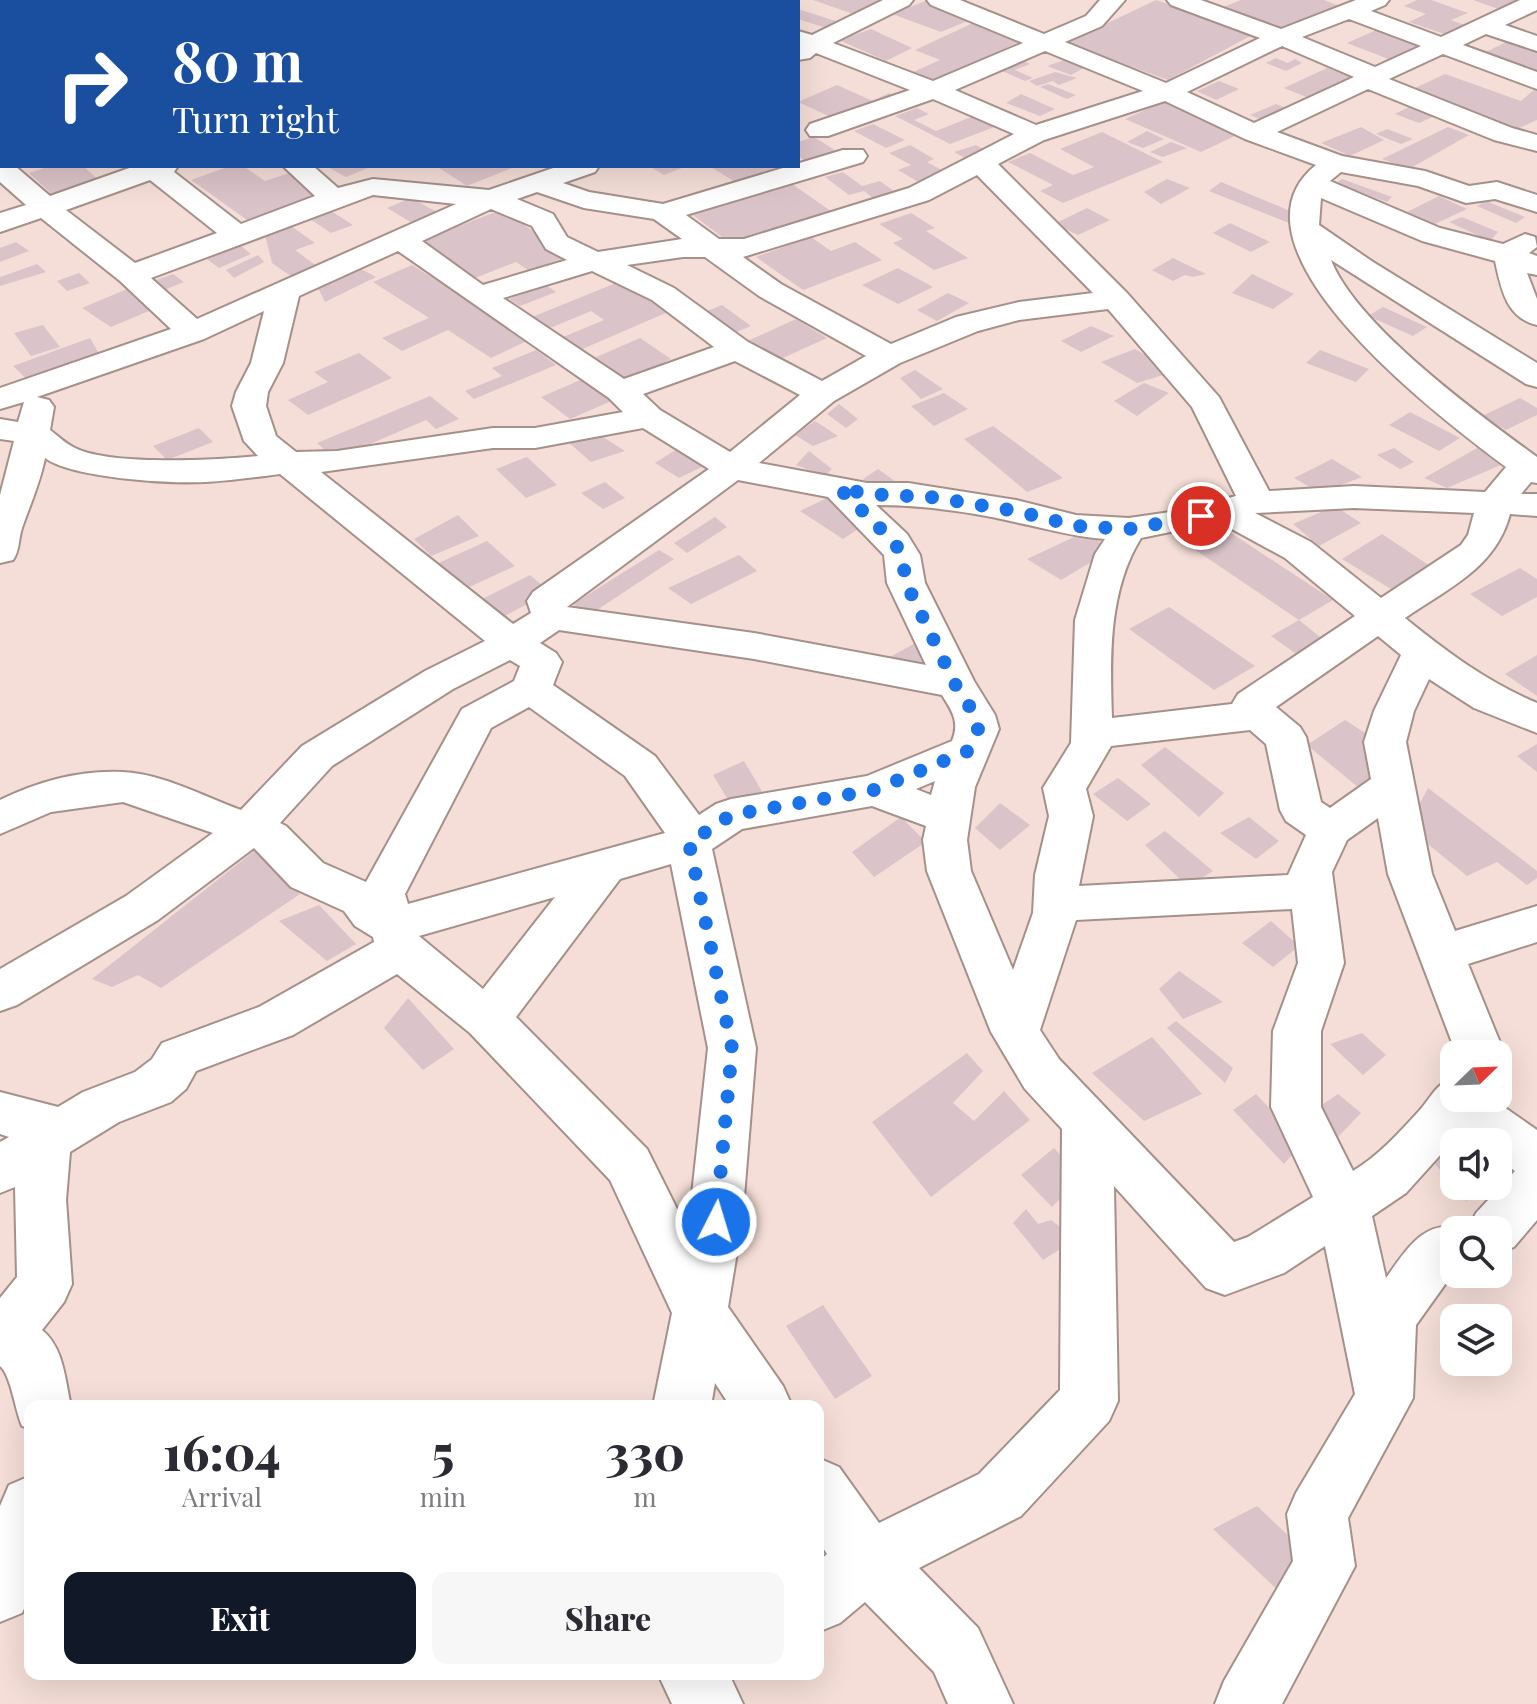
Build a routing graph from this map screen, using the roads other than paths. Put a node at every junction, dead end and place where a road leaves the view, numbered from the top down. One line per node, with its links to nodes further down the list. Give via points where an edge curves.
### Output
1 (901, 0): 12 (street)
2 (939, 0): 10 (street)
3 (1113, 0): 10 (street, via 1094,21)
4 (1377, 0): 7 (street)
5 (1186, 1): 9 (street)
6 (1537, 1): 8 (street)
7 (1350, 11): 9 (street); 13 (street)
8 (1486, 26): 11 (street); 13 (street)
9 (1281, 37): 14 (street); 17 (street)
10 (1039, 43): 16 (street); 17 (street)
11 (1537, 44)
12 (804, 45): 16 (street)
13 (1444, 46): 14 (street); 15 (street)
14 (1372, 78): 19 (street); 21 (street)
15 (1537, 81)
16 (934, 90): 18 (street); 20 (street)
17 (1167, 92): 19 (street); 20 (street)
18 (809, 122): 24 (street)
19 (1254, 133): 26 (street)
20 (1035, 134): 25 (street)
21 (1503, 134): 22 (street); 23 (street)
22 (1537, 143)
23 (1477, 149)
24 (853, 156): 35 (street); 37 (street)
25 (981, 163): 35 (street); 55 (street)
26 (1336, 163): 33 (street); 36 (street)
27 (1451, 164): 33 (street)
28 (153, 168): 41 (street)
29 (157, 168): 45 (street)
30 (299, 168): 38 (street)
31 (579, 168): 34 (street)
32 (15, 169): 41 (street)
33 (1425, 179): 40 (street, via 1466,195 1497,190)
34 (537, 183): 39 (street); 42 (street, via 584,200)
35 (891, 183): 37 (street)
36 (1311, 183): 44 (street); 49 (street, via 1432,235)
37 (813, 190): 42 (street); 48 (street, via 746,248)
38 (333, 198): 39 (street, via 373,187); 45 (street)
39 (491, 199): 47 (street); 50 (street, via 543,220 556,243)
40 (1537, 204)
41 (46, 208): 43 (street); 52 (street)
42 (664, 213): 48 (street)
43 (0, 223)
44 (1303, 227): 60 (street); 69 (street, via 1319,272 1392,358)
45 (238, 235): 52 (street)
46 (1537, 235): 49 (street)
47 (402, 240): 53 (street); 54 (street)
48 (716, 249): 50 (street, via 683,248); 59 (street, via 770,290)
49 (1508, 254): 51 (street); 56 (street, via 1519,299)
50 (591, 262): 54 (street); 58 (street, via 663,294)
51 (1537, 266)
52 (131, 275): 57 (street)
53 (285, 291): 57 (street); 67 (street, via 267,363 249,406 261,441)
54 (479, 296): 62 (street)
55 (1116, 299): 59 (street, via 1006,314); 73 (street, via 1207,404)
56 (1537, 316)
57 (193, 332): 61 (street)
58 (737, 349): 62 (street); 63 (street)
59 (889, 356): 63 (street)
60 (1537, 377)
61 (39, 385): 64 (street); 66 (street)
62 (621, 391): 65 (street)
63 (822, 394): 68 (street)
64 (0, 399)
65 (648, 417): 67 (street, via 535,438 493,438 337,461); 68 (street)
66 (17, 432): 67 (street, via 65,457 105,466 203,472); 75 (street, via 23,482 2,533)
67 (286, 463): 78 (street)
68 (732, 468): 70 (street); 76 (street, via 546,601)
69 (1532, 469): 71 (street)
70 (839, 488): 74 (street, via 1002,508 1076,526); 80 (street, via 902,555 906,583)
71 (1495, 503): 72 (street); 73 (street, via 1386,497); 77 (street, via 1486,536 1474,553)
72 (1537, 505)
73 (1241, 506): 74 (street); 77 (street)
74 (1129, 529): 84 (street, via 1113,554 1094,620)
75 (0, 552)
76 (552, 617): 78 (street); 80 (street, via 754,646)
77 (1381, 618): 79 (street); 82 (street, via 1252,704)
78 (512, 643): 81 (street, via 542,662); 90 (street, via 439,680 317,756)
79 (1422, 653): 83 (street, via 1488,698); 86 (street, via 1388,727 1385,742)
80 (955, 684): 85 (street, via 978,729)
81 (531, 689): 92 (street, via 640,766 686,829); 97 (street, via 476,719 382,894)
82 (1261, 715): 84 (street); 91 (street, via 1285,737 1301,810)
83 (1537, 719)
84 (1092, 734): 95 (street, via 1089,752 1064,788 1071,816 1057,875)
85 (968, 751): 87 (street); 89 (street)
86 (1393, 785): 91 (street); 98 (street, via 1410,874)
87 (874, 790): 89 (street); 92 (street, via 731,815)
88 (0, 818): 90 (street, via 41,798 123,787)
89 (948, 818): 101 (street, via 949,871)
90 (249, 829): 97 (street, via 271,837 307,875 360,899); 99 (street, via 142,908)
91 (1330, 830): 94 (street, via 1310,872)
92 (689, 843): 93 (street); 114 (street, via 732,1048 716,1222)
93 (604, 867): 97 (street); 100 (street)
94 (1313, 891): 95 (street); 111 (street, via 1321,963 1297,1031 1296,1107)
95 (1057, 904): 101 (street)
96 (1537, 924): 98 (street)
97 (396, 938): 100 (street); 107 (street, via 276,1021 179,1057 153,1087 101,1107)
98 (1441, 954): 102 (street)
99 (0, 992)
100 (487, 1019): 114 (street, via 629,1165)
101 (1015, 1032): 106 (street, via 1042,1074)
102 (1475, 1040)
103 (1447, 1112): 111 (street, via 1388,1177)
104 (1474, 1112): 108 (street)
105 (0, 1113): 107 (street)
106 (1087, 1122): 111 (street, via 1225,1270 1265,1256); 121 (street, via 1089,1401 1000,1495)
107 (62, 1130): 109 (street); 116 (street, via 43,1155 45,1284 5,1335 32,1357)
108 (1537, 1158)
109 (0, 1170)
110 (1537, 1183): 112 (street)
111 (1343, 1205): 115 (street)
112 (1508, 1216)
113 (1440, 1253): 115 (street, via 1389,1318)
114 (699, 1312): 117 (street); 118 (street)
115 (1384, 1398): 125 (street, via 1317,1514 1324,1566)
116 (41, 1400)
117 (683, 1400)
118 (759, 1400)
119 (824, 1497): 121 (street)
120 (24, 1539): 122 (street)
121 (868, 1561): 123 (street); 124 (street, via 956,1650)
122 (0, 1591)
123 (824, 1596)
124 (981, 1704)
125 (1247, 1704)

